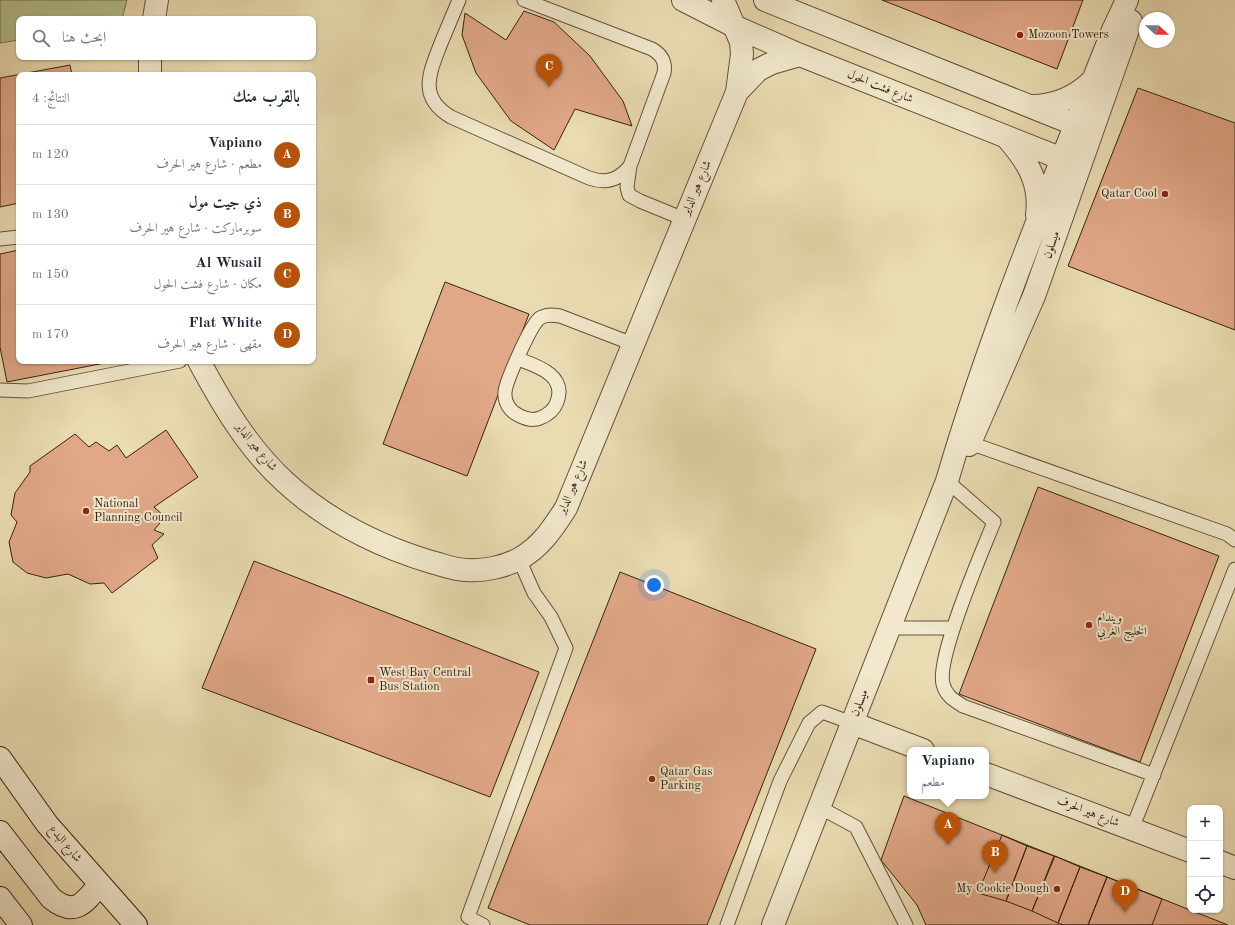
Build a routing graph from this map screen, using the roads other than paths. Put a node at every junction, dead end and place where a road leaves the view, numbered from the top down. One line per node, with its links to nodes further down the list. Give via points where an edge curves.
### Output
1 (157, 0): 10 (street)
2 (459, 0): 21 (lane, via 429,75 429,92 437,107 451,116 597,180 612,180)
3 (524, 0): 9 (lane)
4 (683, 0): 11 (street, شارع فشت الحول)
5 (722, 0): 11 (street, شارع هير الداير)
6 (765, 0): 17 (street)
7 (1126, 0): 15 (street, ميسلون)
8 (1138, 0): 18 (street, ميسلون)
9 (549, 4): 21 (lane, via 652,49 661,56 665,67 664,73)
10 (154, 16)
11 (736, 27): 12 (street, شارع فشت الحول); 16 (street, شارع هير الداير, via 742,54)
12 (800, 55): 16 (street, شارع هير الداير, via 758,70); 19 (street, شارع فشت الحول)
13 (150, 60): 14 (street)
14 (150, 72)
15 (1094, 80): 17 (street, via 1064,100); 18 (street, ميسلون)
16 (737, 92): 22 (street, شارع هير الداير)
17 (1030, 106): 18 (street)
18 (1085, 128): 20 (street, ميسلون)
19 (1008, 138): 20 (street, شارع فشت الحول); 23 (street, via 1024,157 1034,180 1038,204)
20 (1071, 163): 23 (street, ميسلون); 31 (street, ميسلون, via 1034,296)
21 (630, 166): 22 (lane, via 627,187 630,194 640,201)
22 (684, 219): 26 (street, شارع هير الداير)
23 (1035, 229): 32 (street, ميسلون, via 981,370)
24 (16, 237): 25 (lane)
25 (0, 239)
26 (633, 344): 27 (lane, via 552,314 534,323); 34 (street, شارع هير الداير, via 566,508 553,529 537,546)
27 (518, 359): 27 (lane, via 507,383 506,400 515,414 530,420 538,419 556,405 557,383 547,371)
28 (165, 364): 30 (lane, via 28,391)
29 (201, 364): 34 (street, شارع هير الداير, via 221,402 257,452 284,481 327,516 399,551 450,568 492,569)
30 (0, 390)
31 (970, 442): 32 (street, ميسلون); 33 (lane, via 1227,534)
32 (947, 482): 36 (street, ميسلون); 37 (lane, via 994,522)
33 (1235, 540)
34 (519, 559): 53 (lane, via 534,593 551,618 566,648 468,917)
35 (1235, 569): 42 (lane)
36 (890, 628): 37 (lane); 38 (street, ميسلون)
37 (953, 628): 42 (lane, via 942,672 943,684 949,696 963,706)
38 (852, 723): 39 (street); 43 (street, ميسلون); 54 (lane, via 822,712 809,723 780,782)
39 (915, 747)
40 (0, 758): 49 (street, شارع البدع, via 47,824)
41 (989, 775): 44 (street, شارع هير الحرف)
42 (1154, 775): 44 (lane)
43 (819, 807): 55 (street, ميسلون); 56 (lane, via 856,827)
44 (1132, 829): 46 (street, شارع هير الحرف)
45 (0, 832): 49 (street, via 58,904 75,908 91,896)
46 (1187, 850)
47 (1223, 863): 48 (street)
48 (1235, 868)
49 (99, 885): 52 (street, شارع البدع)
50 (0, 898): 51 (street)
51 (21, 925)
52 (136, 925)
53 (482, 925)
54 (727, 925)
55 (773, 925)
56 (906, 925)

